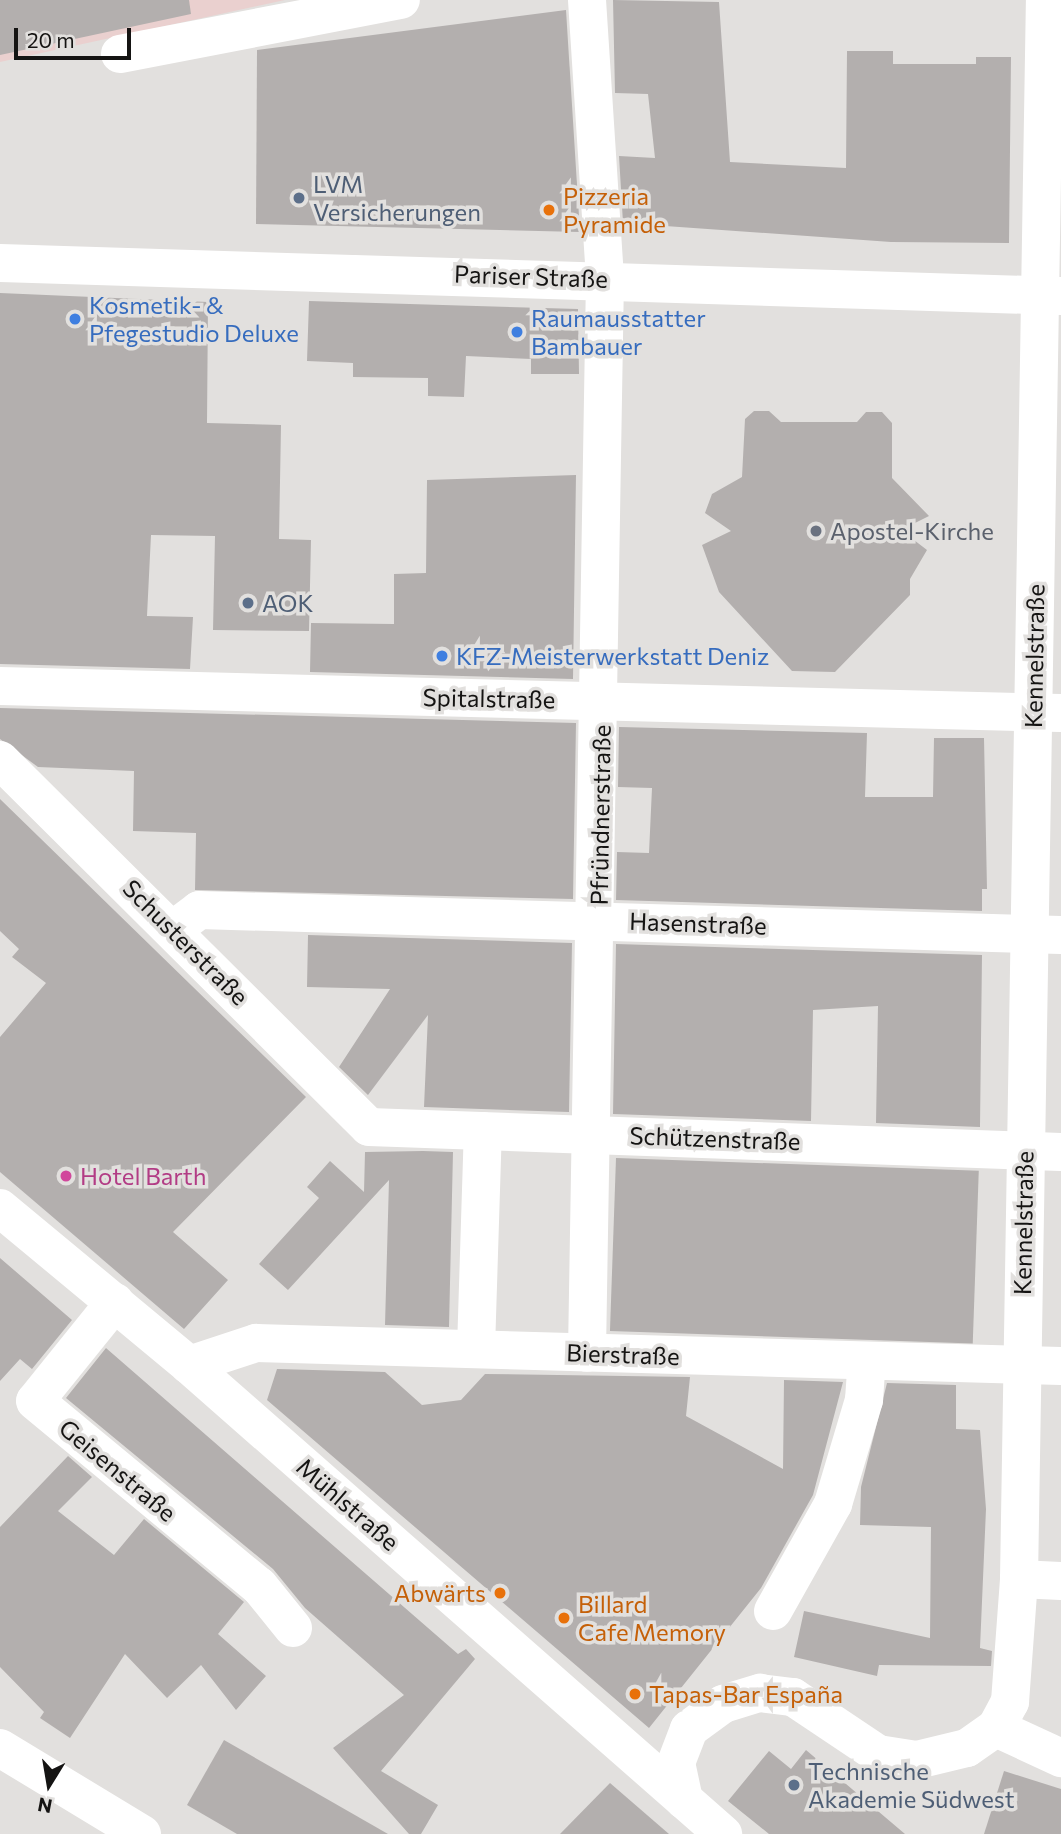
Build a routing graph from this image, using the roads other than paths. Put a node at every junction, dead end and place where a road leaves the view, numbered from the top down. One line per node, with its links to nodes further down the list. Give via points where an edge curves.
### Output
1 (401, 0): 4 (street)
2 (587, 0): 6 (street, Pfründnerstraße)
3 (1045, 0): 7 (street, Kennelstraße)
4 (120, 54)
5 (0, 263): 6 (street, Pariser Straße)
6 (605, 278): 7 (street, Pariser Straße); 9 (street, Pfründnerstraße)
7 (1051, 296): 10 (street, Kennelstraße)
8 (0, 686): 9 (street, Spitalstraße)
9 (601, 701): 10 (street, Spitalstraße); 12 (street, Pfründnerstraße)
10 (1047, 713): 14 (street, Kennelstraße)
11 (0, 760): 13 (street, Schusterstraße)
12 (599, 920): 13 (street, Hasenstraße, via 199,910); 14 (street, Hasenstraße); 17 (street, Pfründnerstraße)
13 (174, 929): 15 (street, Schusterstraße)
14 (1045, 935): 18 (street, Kennelstraße)
15 (369, 1127): 16 (street, Schützenstraße)
16 (484, 1131): 17 (street, Schützenstraße); 22 (street)
17 (593, 1133): 18 (street, Schützenstraße); 23 (street, Pfründnerstraße)
18 (1024, 1150): 19 (street, Schützenstraße); 26 (street, Kennelstraße)
19 (1061, 1152)
20 (0, 1208): 21 (street, Mühlstraße)
21 (115, 1302): 25 (street, Mühlstraße); 31 (street, Geisenstraße, via 35,1401 258,1586)
22 (476, 1349): 23 (street, Bierstraße); 25 (street, Bierstraße, via 256,1343)
23 (587, 1353): 24 (street, Bierstraße)
24 (867, 1360): 26 (street, Bierstraße); 30 (street, via 864,1400 833,1504)
25 (189, 1365): 35 (street, Mühlstraße)
26 (1020, 1365): 27 (street, Bierstraße); 28 (street, Kennelstraße)
27 (1061, 1366)
28 (1019, 1580): 29 (street); 32 (street, Kennelstraße, via 1017,1668)
29 (1061, 1580)
30 (773, 1611)
31 (293, 1629)
32 (996, 1728): 34 (street); 35 (street, via 967,1748 917,1760 878,1754 793,1697 760,1693 723,1704 689,1729 676,1763)
33 (0, 1748): 36 (street)
34 (1061, 1758)
35 (684, 1800): 37 (street, Mühlstraße)
36 (142, 1834)
37 (723, 1834)

